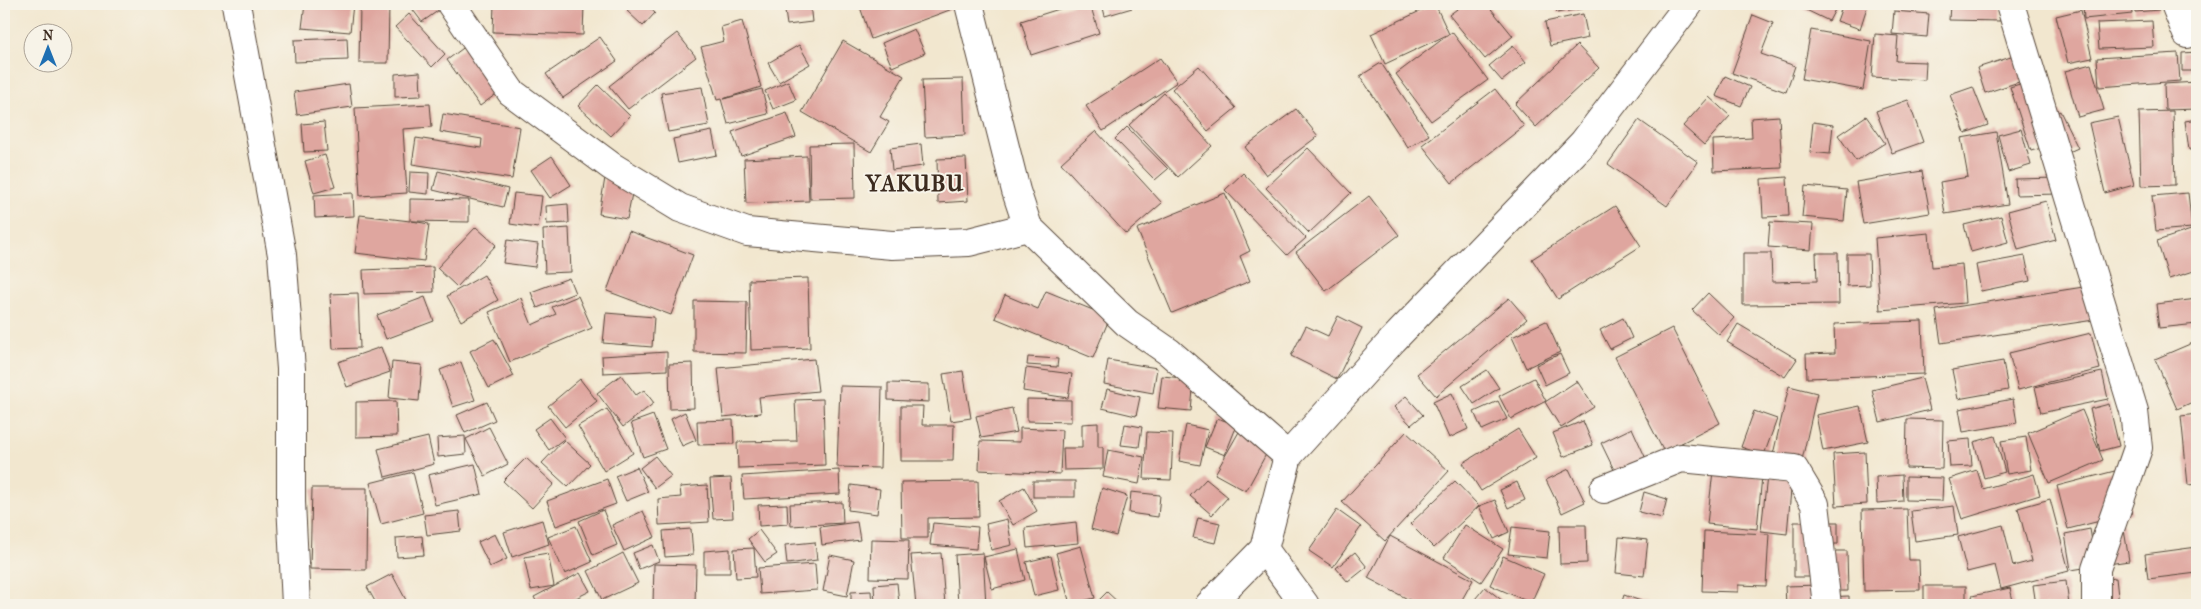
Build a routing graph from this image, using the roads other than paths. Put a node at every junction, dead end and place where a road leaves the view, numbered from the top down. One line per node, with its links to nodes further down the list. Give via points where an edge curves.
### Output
1 (236, 4): 12 (street, via 282,255 291,369 291,502)
2 (451, 4): 8 (street, via 511,92 611,166 680,208 748,232 892,245 968,242)
3 (969, 4): 8 (street)
4 (1689, 4): 9 (street, via 1583,143 1393,340)
5 (2010, 4): 16 (street, via 2134,411 2138,448 2096,569)
6 (2175, 4): 7 (street)
7 (2187, 34)
8 (1028, 227): 9 (street, via 1127,323 1169,352)
9 (1288, 456): 11 (street)
10 (1604, 489): 15 (street, via 1681,458 1794,469 1815,504)
11 (1264, 549): 13 (street); 14 (street)
12 (296, 605)
13 (1210, 605)
14 (1305, 605)
15 (1827, 605)
16 (2096, 605)

